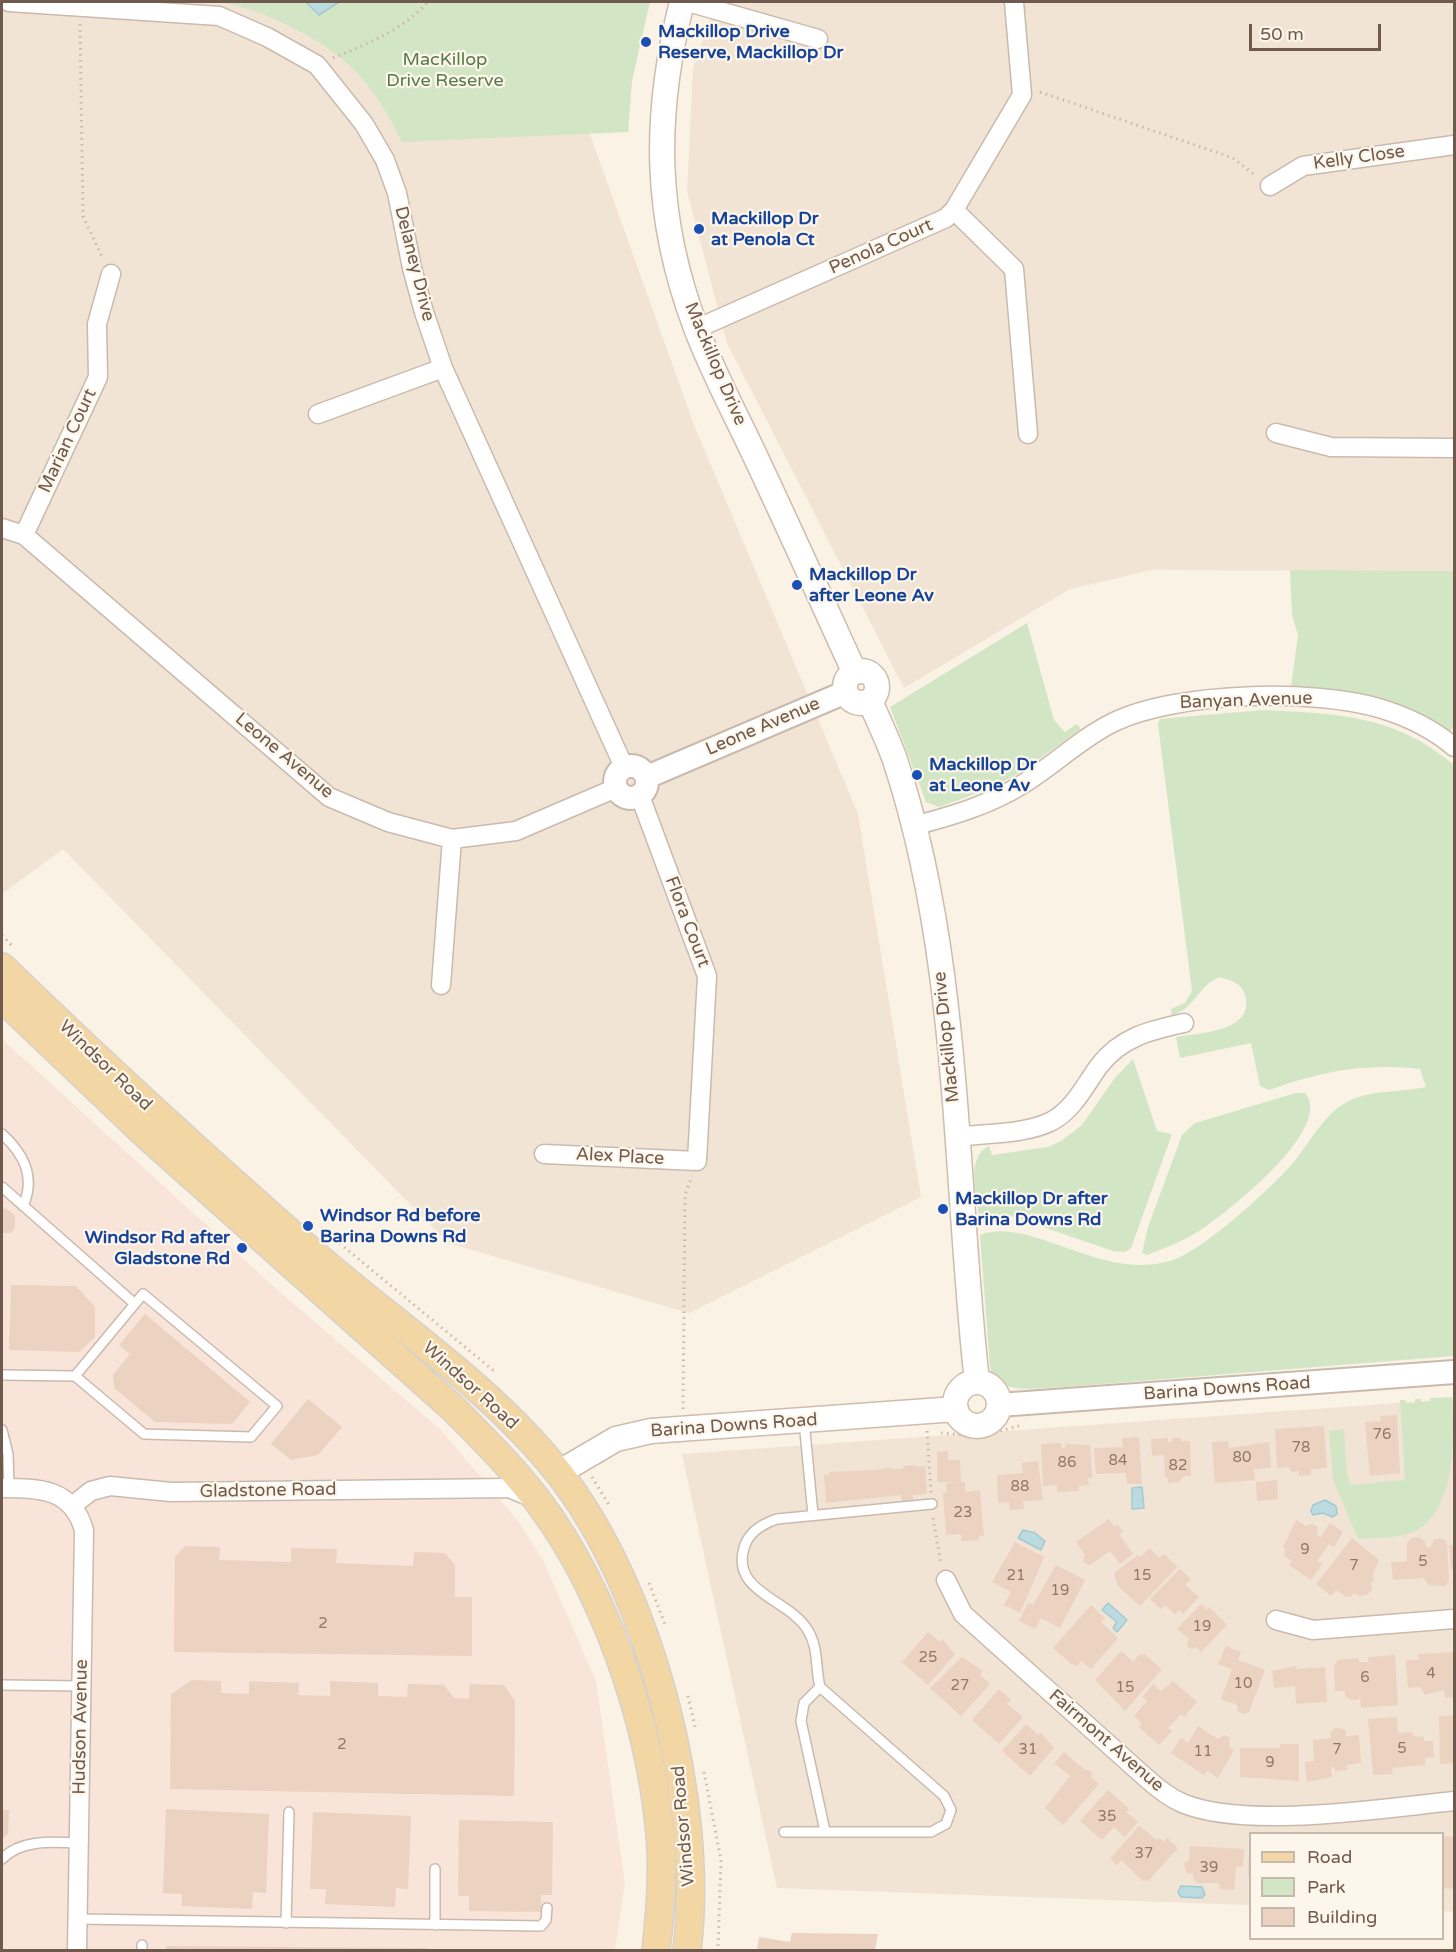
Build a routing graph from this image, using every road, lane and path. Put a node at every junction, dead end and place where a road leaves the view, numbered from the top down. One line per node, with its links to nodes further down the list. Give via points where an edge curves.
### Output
1 (9, 2): 6 (street, Delaney Drive)
2 (428, 2): 8 (path, via 411,20 382,38)
3 (681, 2): 14 (main road, Mackillop Drive, via 662,101 662,179 674,256)
4 (688, 2): 7 (street)
5 (1014, 2): 9 (street, Penola Court)
6 (80, 9): 8 (street, Delaney Drive, via 219,16); 13 (path, via 83,216)
7 (818, 39)
8 (317, 65): 15 (street, Delaney Drive, via 364,124 385,160 397,193 418,290)
9 (1022, 86): 11 (path, via 1233,158); 12 (street, Penola Court, via 1022,95)
10 (1455, 145): 11 (street, Kelly Close, via 1303,166)
11 (1270, 186)
12 (954, 210): 14 (street, Penola Court, via 946,218); 17 (street, via 1014,269)
13 (111, 274): 21 (street, Marian Court, via 97,324 98,377)
14 (696, 329): 22 (main road, Mackillop Drive)
15 (444, 368): 16 (street); 24 (street, Delaney Drive)
16 (318, 414)
17 (1028, 434)
18 (1276, 434): 19 (street, via 1331,447)
19 (1455, 448)
20 (2, 528): 21 (street, Leone Avenue)
21 (24, 535): 28 (street, Leone Avenue, via 329,797 388,822)
22 (850, 682): 25 (street, Leone Avenue); 27 (main road, Mackillop Drive, via 855,702 870,701 894,758)
23 (1455, 747): 27 (street, Banyan Avenue, via 1416,722 1345,701 1274,697 1178,702 1145,709 1112,723 993,801)
24 (624, 767): 25 (street, via 641,769); 26 (street, via 614,781)
25 (643, 786): 26 (street, via 631,799 622,797); 37 (street, Flora Court, via 707,976)
26 (616, 788): 28 (street, Leone Avenue, via 516,831)
27 (913, 826): 35 (main road, Mackillop Drive, via 938,951)
28 (452, 839): 31 (street)
29 (2, 935): 30 (path)
30 (10, 959): 54 (main road, Windsor Road, via 160,1119 340,1277 462,1376 513,1423)
31 (441, 985)
32 (2, 998): 56 (main road, Windsor Road, via 145,1134 455,1410)
33 (1184, 1023): 35 (street, via 1145,1032 1113,1050 1076,1100 1050,1122 1033,1128)
34 (2, 1134): 39 (lane, via 15,1146 29,1173)
35 (956, 1137): 46 (main road, Mackillop Drive)
36 (544, 1154): 37 (street, Alex Place)
37 (697, 1161): 51 (path, via 685,1195)
38 (2, 1187): 39 (lane)
39 (23, 1206): 41 (lane)
40 (321, 1228): 45 (path)
41 (135, 1304): 44 (lane); 44 (lane, via 143,1294 277,1406 251,1437 144,1434)
42 (1455, 1372): 47 (street, Barina Downs Road)
43 (2, 1375): 44 (lane)
44 (75, 1376)
45 (500, 1378)
46 (976, 1382): 47 (main road, via 992,1388); 48 (main road, via 960,1389)
47 (999, 1405): 48 (main road, via 996,1416 979,1425 967,1422)
48 (956, 1409): 49 (main road, Barina Downs Road)
49 (804, 1421): 51 (main road, Barina Downs Road); 59 (lane)
50 (1030, 1424): 53 (path, via 981,1436)
51 (683, 1429): 54 (main road, Barina Downs Road, via 616,1439)
52 (2, 1430): 55 (lane, via 8,1454)
53 (927, 1433)
54 (558, 1473): 60 (main road, via 554,1490); 80 (main road, Windsor Road, via 611,1560 645,1643 665,1707 678,1760 691,1864)
55 (5, 1488): 58 (street, via 47,1490)
56 (541, 1504): 58 (street, Gladstone Road, via 509,1488 171,1492 110,1486 92,1491); 60 (main road, Windsor Road)
57 (932, 1504): 59 (lane)
58 (72, 1506): 65 (street, Hudson Avenue, via 84,1530)
59 (813, 1515): 66 (lane, via 765,1523 749,1538 741,1557 748,1582 791,1610 808,1630 816,1651)
60 (584, 1575): 79 (main road, Windsor Road, via 617,1652 647,1757 659,1823 662,1869)
61 (946, 1580): 67 (street, Fairmont Avenue, via 963,1614 1144,1778 1183,1803 1223,1812 1274,1815)
62 (1455, 1619): 63 (street, via 1313,1630)
63 (1276, 1620)
64 (2, 1684): 65 (lane)
65 (81, 1686): 71 (street, Hudson Avenue)
66 (820, 1687): 69 (lane, via 804,1703 801,1721); 69 (lane, via 944,1796 951,1810 946,1824 931,1832)
67 (1455, 1801)
68 (289, 1812): 76 (lane)
69 (825, 1831): 70 (lane)
70 (784, 1832)
71 (79, 1843): 72 (lane, via 42,1841 9,1851); 75 (street, Hudson Avenue)
72 (2, 1859)
73 (435, 1869): 77 (lane)
74 (548, 1908): 77 (lane, via 541,1926)
75 (78, 1919): 76 (lane); 78 (street, Hudson Avenue)
76 (285, 1923): 77 (lane)
77 (435, 1925)
78 (77, 1950)
79 (656, 1950)
80 (687, 1950)

